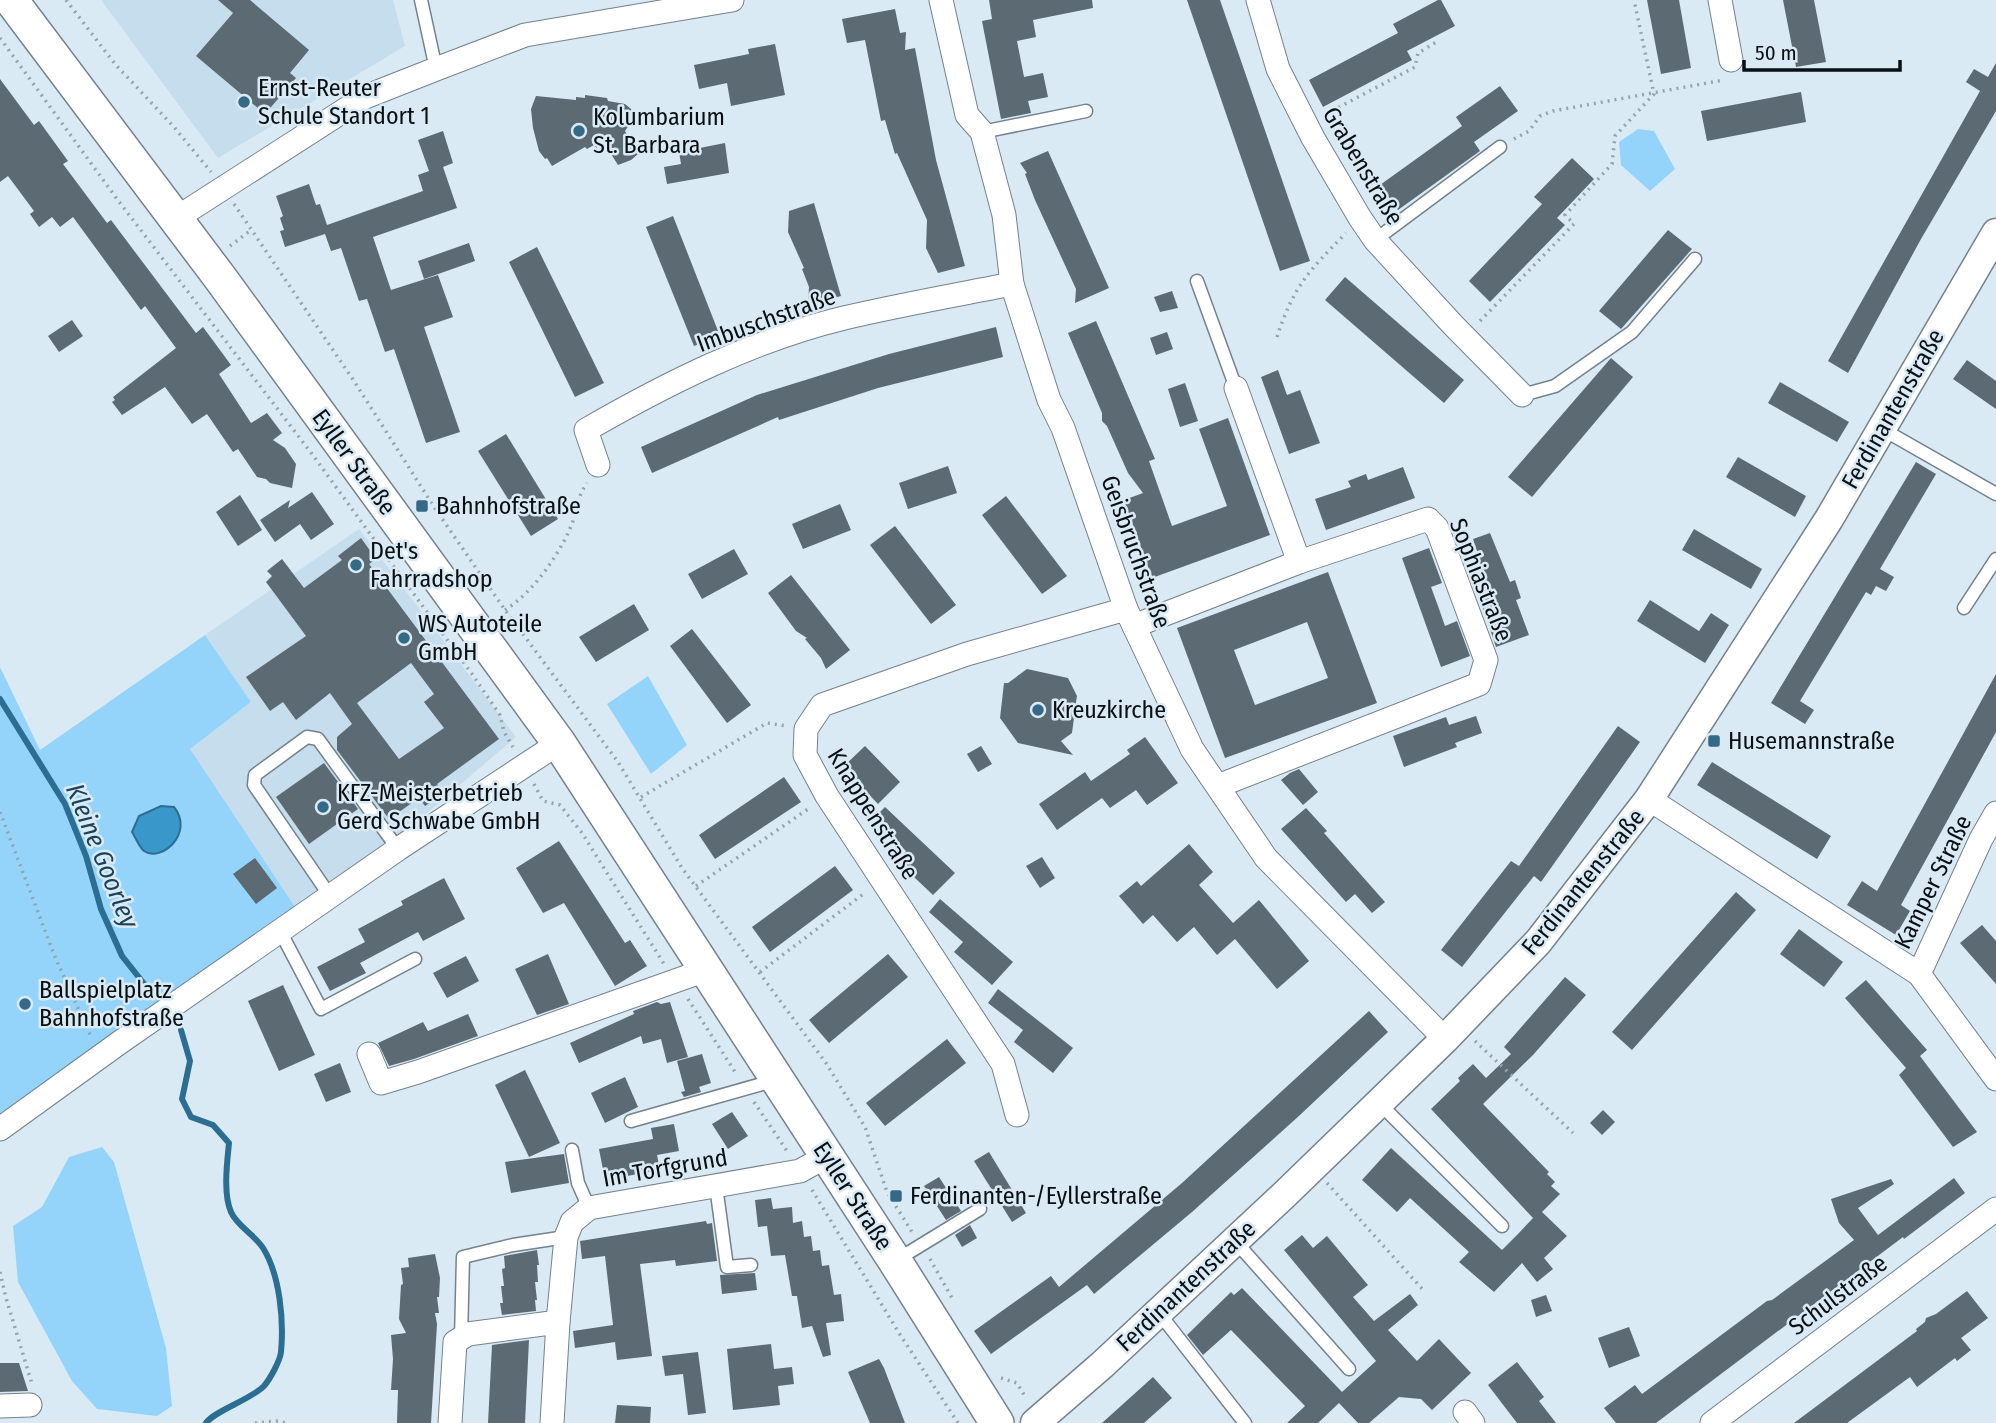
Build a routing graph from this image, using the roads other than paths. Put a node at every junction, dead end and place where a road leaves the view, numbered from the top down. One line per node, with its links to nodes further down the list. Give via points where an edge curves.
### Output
1 (11, 0): 12 (main road, Eyller Straße)
2 (421, 0): 8 (lane)
3 (732, 0): 8 (street, via 525,34)
4 (941, 0): 10 (street, Geisbruchstraße, via 967,115)
5 (1258, 0): 14 (street, Grabenstraße, via 1278,69)
6 (1720, 0): 7 (street)
7 (1731, 60)
8 (436, 69): 12 (street, via 365,97)
9 (1086, 111): 10 (lane)
10 (982, 132): 17 (street, Geisbruchstraße, via 1004,215)
11 (1500, 147): 14 (lane)
12 (176, 219): 27 (main road, Eyller Straße)
13 (1996, 235): 20 (street, Ferdinantenstraße)
14 (1375, 240): 19 (street, Grabenstraße)
15 (1695, 259): 19 (lane, via 1632,332 1555,386)
16 (1197, 281): 18 (lane)
17 (1012, 284): 21 (street, Imbuschstraße, via 842,318 764,343 650,393 586,430); 26 (street, Geisbruchstraße, via 1049,400)
18 (1236, 388): 24 (street)
19 (1522, 395)
20 (1882, 429): 22 (lane); 29 (street, Ferdinantenstraße)
21 (598, 465)
22 (1996, 494)
23 (1996, 559): 25 (lane)
24 (1299, 562): 26 (street, Sophiastraße); 28 (street, Sophiastraße, via 1428,519 1437,528 1486,660 1479,684)
25 (1964, 608)
26 (1130, 618): 28 (street, Geisbruchstraße, via 1192,749); 42 (street, Knappenstraße, via 967,654 822,705 806,729 805,755 827,796 1003,1064)
27 (559, 743): 31 (street); 36 (main road, Eyller Straße)
28 (1218, 786): 37 (street, Geisbruchstraße, via 1266,858)
29 (1649, 799): 35 (street); 37 (street, Ferdinantenstraße, via 1538,942)
30 (1996, 813): 35 (street, Kamper Straße)
31 (398, 849): 32 (street); 32 (lane, via 318,739 307,737 255,775 254,785)
32 (330, 896): 33 (street)
33 (280, 931): 34 (lane, via 321,1009); 44 (street)
34 (415, 959)
35 (1919, 974): 39 (street)
36 (691, 976): 38 (street, via 381,1083); 40 (main road, Eyller Straße)
37 (1452, 1032): 41 (street, Ferdinantenstraße)
38 (369, 1054)
39 (1996, 1079)
40 (761, 1085): 43 (lane); 46 (main road, Eyller Straße)
41 (1379, 1103): 51 (lane); 53 (street, Ferdinantenstraße)
42 (1017, 1115)
43 (631, 1121)
44 (0, 1129)
45 (572, 1150): 48 (lane, via 578,1183)
46 (813, 1163): 47 (street, Im Torfgrund); 54 (main road, Eyller Straße)
47 (716, 1186): 48 (street, Im Torfgrund); 55 (lane, via 727,1267)
48 (589, 1208): 52 (street, Im Torfgrund, via 572,1222)
49 (980, 1209): 54 (lane)
50 (1996, 1209): 62 (street, Schulstraße)
51 (1502, 1226)
52 (566, 1237): 57 (street); 58 (lane, via 463,1257)
53 (1235, 1241): 56 (street, Ferdinantenstraße); 59 (lane)
54 (908, 1252): 66 (main road, Eyller Straße)
55 (751, 1265)
56 (1158, 1312): 63 (street, Ferdinantenstraße); 67 (lane)
57 (558, 1322): 58 (street, via 468,1334); 65 (street)
58 (461, 1339): 64 (street, via 455,1342)
59 (1349, 1369)
60 (32, 1399): 61 (street)
61 (0, 1406)
62 (1723, 1420)
63 (1038, 1421)
64 (450, 1423)
65 (552, 1423)
66 (997, 1423)
67 (1245, 1423)

